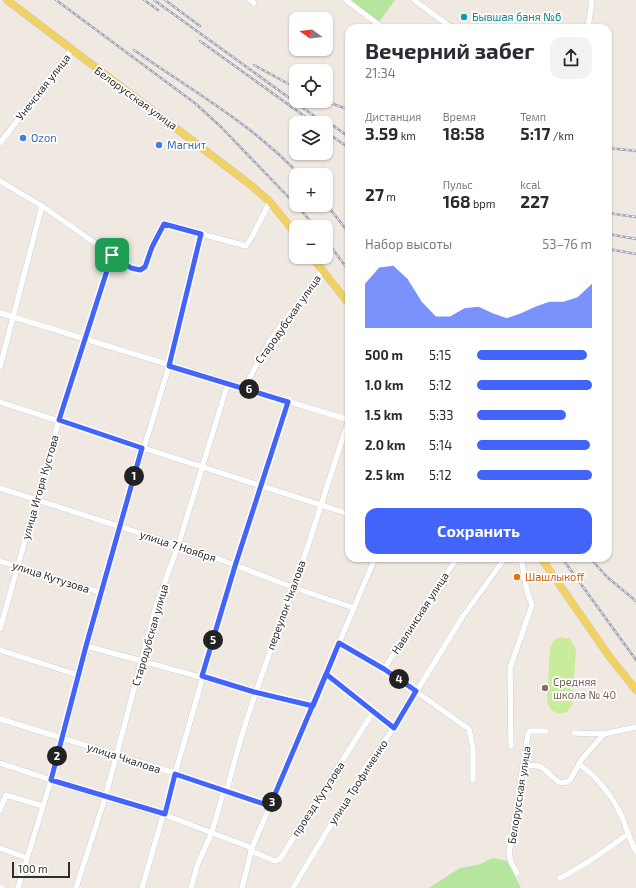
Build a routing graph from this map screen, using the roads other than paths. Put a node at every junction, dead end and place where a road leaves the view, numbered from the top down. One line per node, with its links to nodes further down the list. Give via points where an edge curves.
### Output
1 (7, 0): 8 (main road, Белорусская улица)
2 (346, 0): 5 (street)
3 (414, 0): 6 (street)
4 (592, 0): 7 (street)
5 (378, 24)
6 (447, 24)
7 (589, 24)
8 (71, 50): 9 (street, Унечская улица); 11 (main road, Белорусская улица, via 190,138)
9 (0, 143)
10 (0, 181): 12 (street)
11 (270, 202): 13 (main road, Белорусская улица); 14 (street, via 258,222 250,244 246,246)
12 (42, 206): 15 (street); 20 (street)
13 (289, 225)
14 (201, 234): 15 (street, via 164,224 145,267 140,270 131,268); 22 (street)
15 (112, 255): 21 (street, улица Игоря Кустова)
16 (317, 264): 17 (main road)
17 (322, 271): 18 (main road); 25 (street, Стародубская улица, via 269,342)
18 (345, 299)
19 (0, 313): 20 (street)
20 (14, 317): 21 (street); 23 (street)
21 (84, 340): 22 (street); 29 (street, улица Игоря Кустова)
22 (169, 366): 24 (street); 31 (street)
23 (0, 367)
24 (228, 383): 25 (street); 32 (street, Стародубская улица)
25 (244, 388): 27 (street)
26 (0, 402): 29 (street)
27 (288, 402): 28 (street); 33 (street)
28 (345, 419)
29 (59, 420): 31 (street); 35 (street, улица Игоря Кустова)
30 (345, 432): 36 (street, переулок Чкалова)
31 (142, 448): 32 (street); 38 (street)
32 (201, 466): 33 (street); 39 (street, Стародубская улица)
33 (261, 484): 36 (street); 46 (street)
34 (0, 488): 35 (street, улица 7 Ноября)
35 (36, 500): 38 (street, улица 7 Ноября); 47 (street, улица Игоря Кустова)
36 (321, 503): 37 (street); 48 (street, переулок Чкалова)
37 (345, 512)
38 (120, 526): 39 (street, улица 7 Ноября); 49 (street)
39 (178, 546): 46 (street, улица 7 Ноября); 55 (street, Стародубская улица, via 156,606)
40 (0, 561): 47 (street, улица Кутузова)
41 (373, 562): 50 (street)
42 (453, 562): 56 (street, Навлинская улица)
43 (502, 562): 61 (street, улица Трофименко, via 463,616)
44 (522, 562): 72 (street, via 532,605 510,668)
45 (543, 562): 60 (main road)
46 (235, 566): 48 (street, улица 7 Ноября); 59 (street)
47 (17, 567): 49 (street, улица Кутузова); 51 (street, улица Игоря Кустова)
48 (292, 587): 50 (street, улица 7 Ноября); 62 (street, переулок Чкалова)
49 (102, 594): 53 (street)
50 (354, 608): 52 (street)
51 (0, 629)
52 (339, 643): 56 (street); 57 (street)
53 (86, 646): 55 (street); 58 (street)
54 (0, 650): 58 (street)
55 (141, 661): 59 (street); 73 (street, Стародубская улица)
56 (384, 669): 61 (street)
57 (326, 674): 63 (street); 64 (street)
58 (78, 675): 71 (street)
59 (202, 676): 62 (street); 77 (street)
60 (636, 690)
61 (416, 691): 67 (street, улица Трофименко); 79 (street, via 470,730)
62 (254, 692): 63 (street); 80 (street, переулок Чкалова)
63 (313, 706): 83 (street)
64 (373, 712): 67 (street); 89 (street, проезд Кутузова, via 280,859 275,861)
65 (0, 719): 71 (street, улица Чкалова)
66 (636, 727): 70 (street)
67 (394, 728): 99 (street, улица Трофименко, via 365,768)
68 (546, 731): 76 (street, Белорусская улица, via 529,732)
69 (574, 733): 70 (street)
70 (604, 734): 75 (street)
71 (62, 738): 73 (street, улица Чкалова); 78 (street)
72 (511, 746)
73 (116, 756): 77 (street, улица Чкалова); 81 (street, Стародубская улица)
74 (0, 763): 78 (street, проезд Кутузова)
75 (579, 764): 76 (street, via 570,780 565,783 556,781 541,767); 87 (street, via 593,775 607,792 622,817)
76 (524, 765): 92 (street, Белорусская улица, via 509,854)
77 (175, 774): 80 (street, улица Чкалова); 85 (street)
78 (51, 780): 81 (street, проезд Кутузова); 82 (street)
79 (473, 780)
80 (226, 790): 83 (street, улица Чкалова); 86 (street, переулок Чкалова)
81 (105, 798): 85 (street, проезд Кутузова); 95 (street, Стародубская улица)
82 (43, 806): 84 (street, via 6,795); 91 (street)
83 (270, 806): 89 (street)
84 (0, 810)
85 (165, 814): 86 (street, проезд Кутузова); 96 (street)
86 (212, 832): 89 (street, проезд Кутузова); 97 (street, переулок Чкалова, via 198,863)
87 (627, 835): 90 (street); 93 (street, via 585,865)
88 (0, 848): 91 (street)
89 (251, 850): 98 (street)
90 (636, 851)
91 (27, 858): 94 (street)
92 (517, 873)
93 (560, 878)
94 (18, 888)
95 (76, 888)
96 (142, 888)
97 (191, 888)
98 (242, 888)
99 (293, 888)

